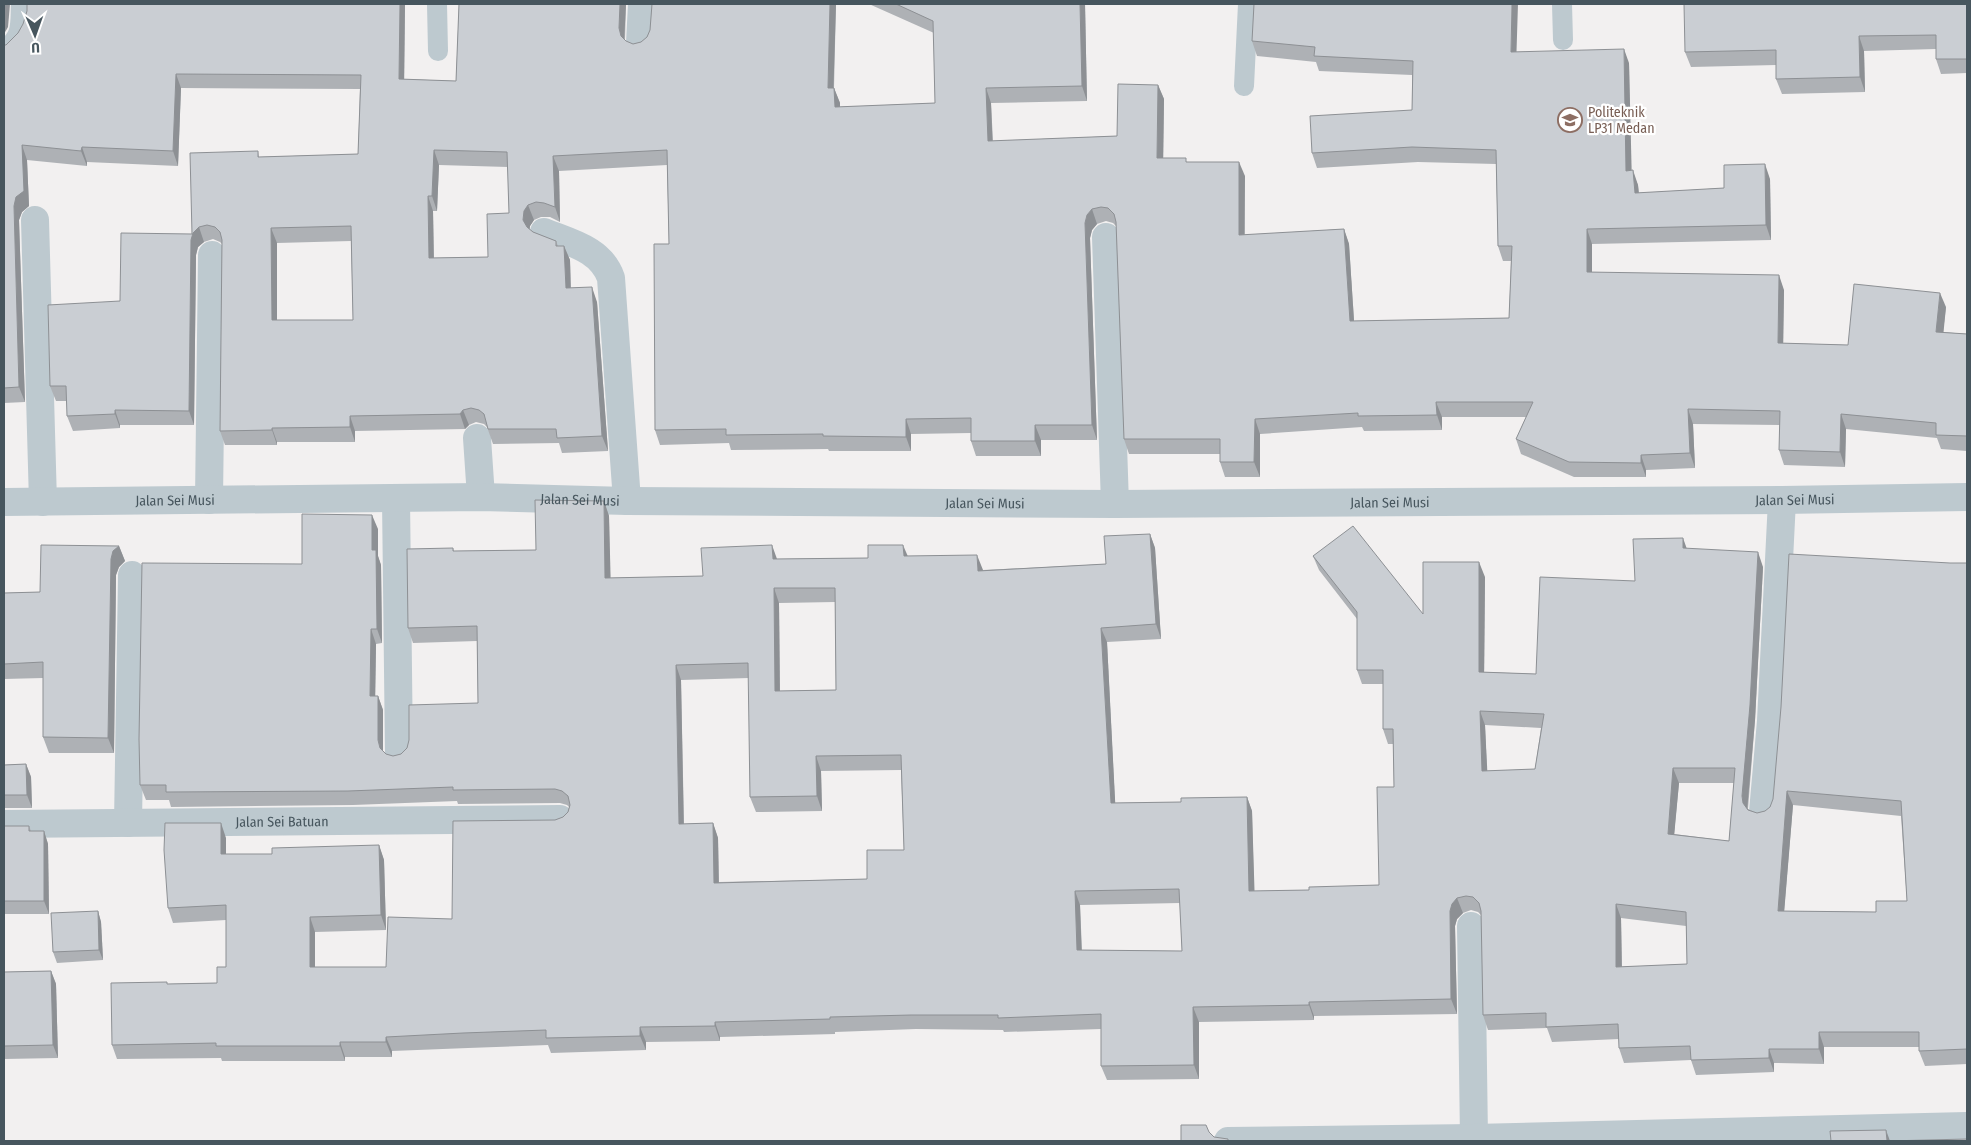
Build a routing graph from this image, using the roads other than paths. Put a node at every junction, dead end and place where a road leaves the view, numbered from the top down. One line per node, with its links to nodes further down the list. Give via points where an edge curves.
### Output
1 (22, 4): 8 (lane, via 18,37)
2 (437, 4): 9 (lane)
3 (642, 4): 7 (street)
4 (1248, 4): 10 (lane)
5 (1562, 4): 6 (lane)
6 (1563, 40)
7 (640, 43)
8 (4, 50)
9 (438, 51)
10 (1244, 86)
11 (36, 220): 23 (street)
12 (544, 232): 21 (street, via 595,254 607,267 611,278)
13 (1106, 237): 24 (street)
14 (212, 255): 19 (street)
15 (477, 438): 16 (street)
16 (480, 497): 18 (street, Jalan Sei Musi); 21 (street, Jalan Sei Musi)
17 (1967, 497): 20 (street, Jalan Sei Musi)
18 (396, 498): 19 (street, Jalan Sei Musi); 26 (street)
19 (209, 500): 23 (street, Jalan Sei Musi)
20 (1782, 500): 24 (street, Jalan Sei Musi); 27 (street)
21 (627, 501): 24 (street, Jalan Sei Musi)
22 (4, 502): 23 (street, Jalan Sei Musi)
23 (43, 502)
24 (1115, 504)
25 (132, 575): 29 (street)
26 (399, 755)
27 (1763, 812)
28 (560, 819): 29 (street, Jalan Sei Batuan)
29 (128, 823): 30 (street, Jalan Sei Batuan)
30 (4, 824)
31 (1471, 926): 33 (street)
32 (1967, 1126): 33 (street)
33 (1474, 1138): 34 (street)
34 (1228, 1141)

